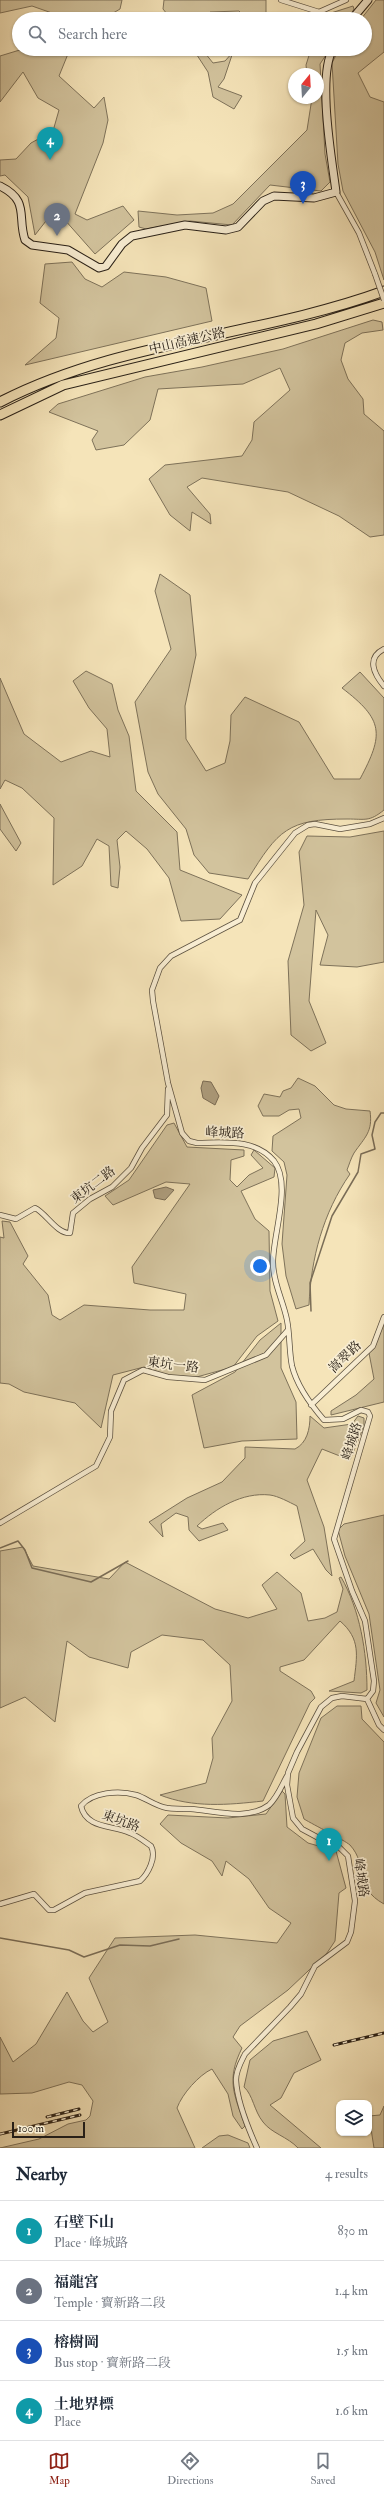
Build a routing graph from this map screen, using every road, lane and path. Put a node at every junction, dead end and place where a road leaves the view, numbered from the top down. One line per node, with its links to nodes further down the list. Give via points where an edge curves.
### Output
1 (281, 0): 4 (street)
2 (346, 0): 4 (street)
3 (366, 1): 5 (street)
4 (319, 12)
5 (357, 12)
6 (329, 56): 8 (street, via 328,133)
7 (0, 186): 8 (street, via 13,193 21,206 25,240 32,245 68,250 99,268 106,266 122,244 132,236 185,225 226,230 238,227 263,201 274,196 314,198)
8 (336, 192): 10 (street, bridge, via 355,226)
9 (384, 291): 12 (highway, 中山高速公路, via 289,319 121,356 60,376)
10 (384, 300)
11 (384, 303): 13 (highway, 中山高速公路, via 309,326 63,385)
12 (0, 402)
13 (0, 415)
14 (384, 649): 15 (street, via 377,652 372,661 375,675)
15 (384, 686)
16 (384, 818): 17 (street, 峰城路, via 370,824 340,829 308,825 295,833 256,883 240,920 171,956 160,968 152,990)
17 (168, 1083): 18 (street, 東坑二路, via 167,1114 161,1126 120,1179 74,1213 70,1233 61,1231 35,1208 16,1219); 20 (street, 峰城路, via 179,1126 189,1141 248,1144 257,1147 277,1166 281,1176 281,1195 273,1278)
18 (0, 1215)
19 (384, 1317): 21 (street, 嵩翠路, via 373,1346)
20 (288, 1330): 21 (street, 峰城路, via 293,1368); 22 (street, 東坑一路, via 266,1355 205,1380 168,1377 143,1370 124,1380 111,1411 110,1438 96,1466)
21 (311, 1406): 23 (street, 峰城路, via 324,1420 343,1419 362,1410 370,1416 334,1539 365,1621 374,1681 373,1691)
22 (0, 1523)
23 (367, 1699): 24 (street); 25 (street, 峰城路, via 342,1696 332,1698 321,1707 309,1726)
24 (384, 1730)
25 (288, 1773): 26 (street, 東坑路, via 270,1804 260,1810 244,1813 220,1814 166,1808 136,1795 123,1793 96,1796 86,1800 82,1806 83,1812 90,1821 130,1832 151,1846 153,1855 145,1876 140,1881 85,1893 54,1910 49,1910 34,1894); 27 (street, 峰城路, via 287,1785 293,1818 302,1829 337,1845 348,1856 355,1901 354,1921 347,1942 315,1966 301,1994 245,2054 239,2065 236,2079 238,2091)
26 (0, 1904)
27 (257, 2148)

